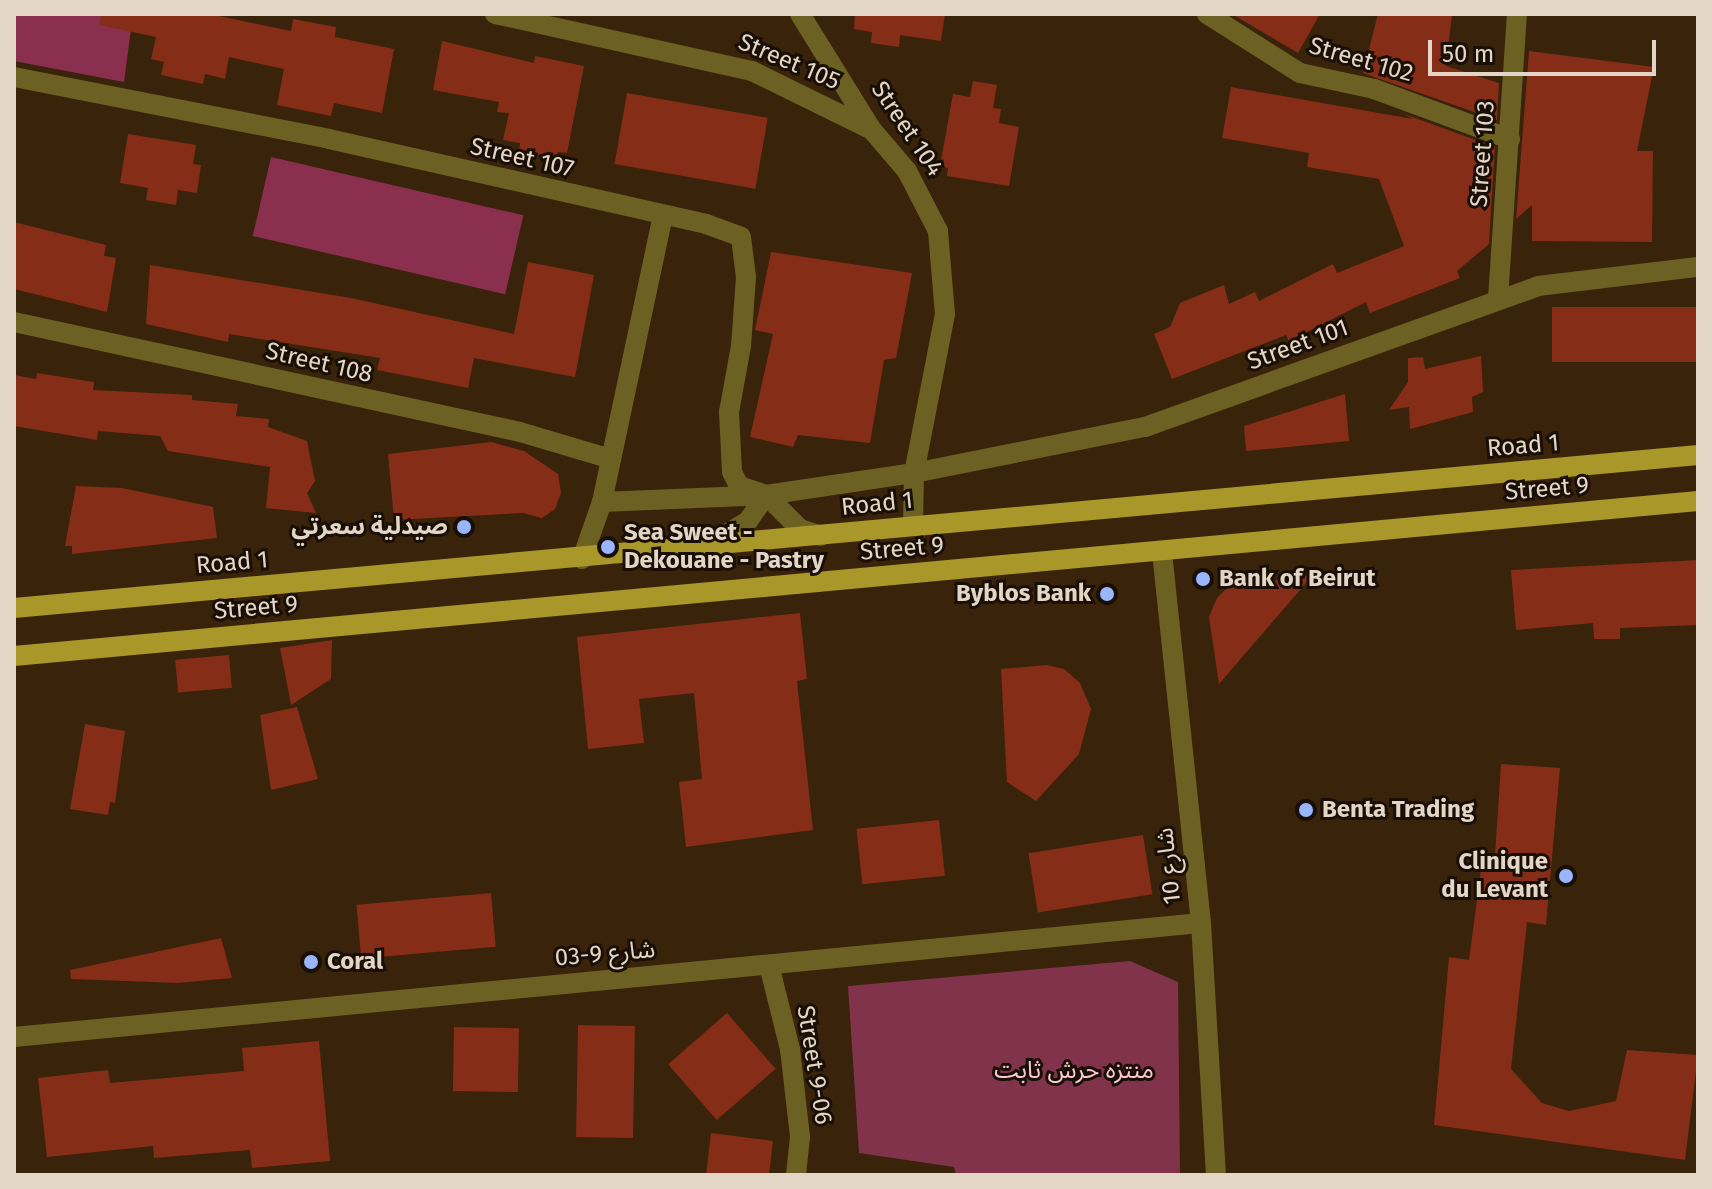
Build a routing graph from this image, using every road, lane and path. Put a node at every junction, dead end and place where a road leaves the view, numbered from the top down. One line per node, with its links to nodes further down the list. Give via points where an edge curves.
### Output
1 (495, 14): 6 (street, Street 105, via 752,71)
2 (800, 14): 6 (street, Street 104)
3 (1207, 14): 7 (street, Street 102, via 1300,73 1374,89)
4 (1517, 14): 7 (street, Street 103)
5 (14, 77): 8 (street, Street 107, via 329,139)
6 (872, 130): 14 (street, Street 104, via 907,171 926,204 943,260 945,314)
7 (1510, 139): 10 (street, Street 103)
8 (663, 216): 13 (street); 15 (street, Street 107, via 741,237 746,277 729,412 730,463 739,486)
9 (1698, 267): 10 (street, Street 101, via 1538,286)
10 (1498, 299): 14 (street, Street 101, via 1145,427)
11 (14, 322): 13 (street, Street 108, via 520,432)
12 (1698, 455): 18 (main road, Road 1)
13 (611, 459): 17 (street)
14 (914, 473): 15 (street, Street 101); 18 (street, Street 104)
15 (766, 495): 17 (street, Street 101); 19 (street, via 800,529); 20 (street, via 748,521)
16 (1698, 501): 21 (main road, Street 9)
17 (602, 502): 22 (street)
18 (913, 526): 19 (main road, Road 1)
19 (821, 536): 20 (main road, Road 1)
20 (706, 547): 22 (main road, Road 1)
21 (1162, 552): 24 (main road, Street 9); 25 (street, شارع 10)
22 (582, 559): 23 (main road, Road 1)
23 (14, 608)
24 (14, 656)
25 (1201, 923): 26 (street, شارع 9-03); 29 (street, شارع 10)
26 (769, 965): 27 (street, شارع 9-03); 28 (street, Street 9-06, via 790,1049 800,1137)
27 (14, 1037)
28 (796, 1175)
29 (1216, 1175)

